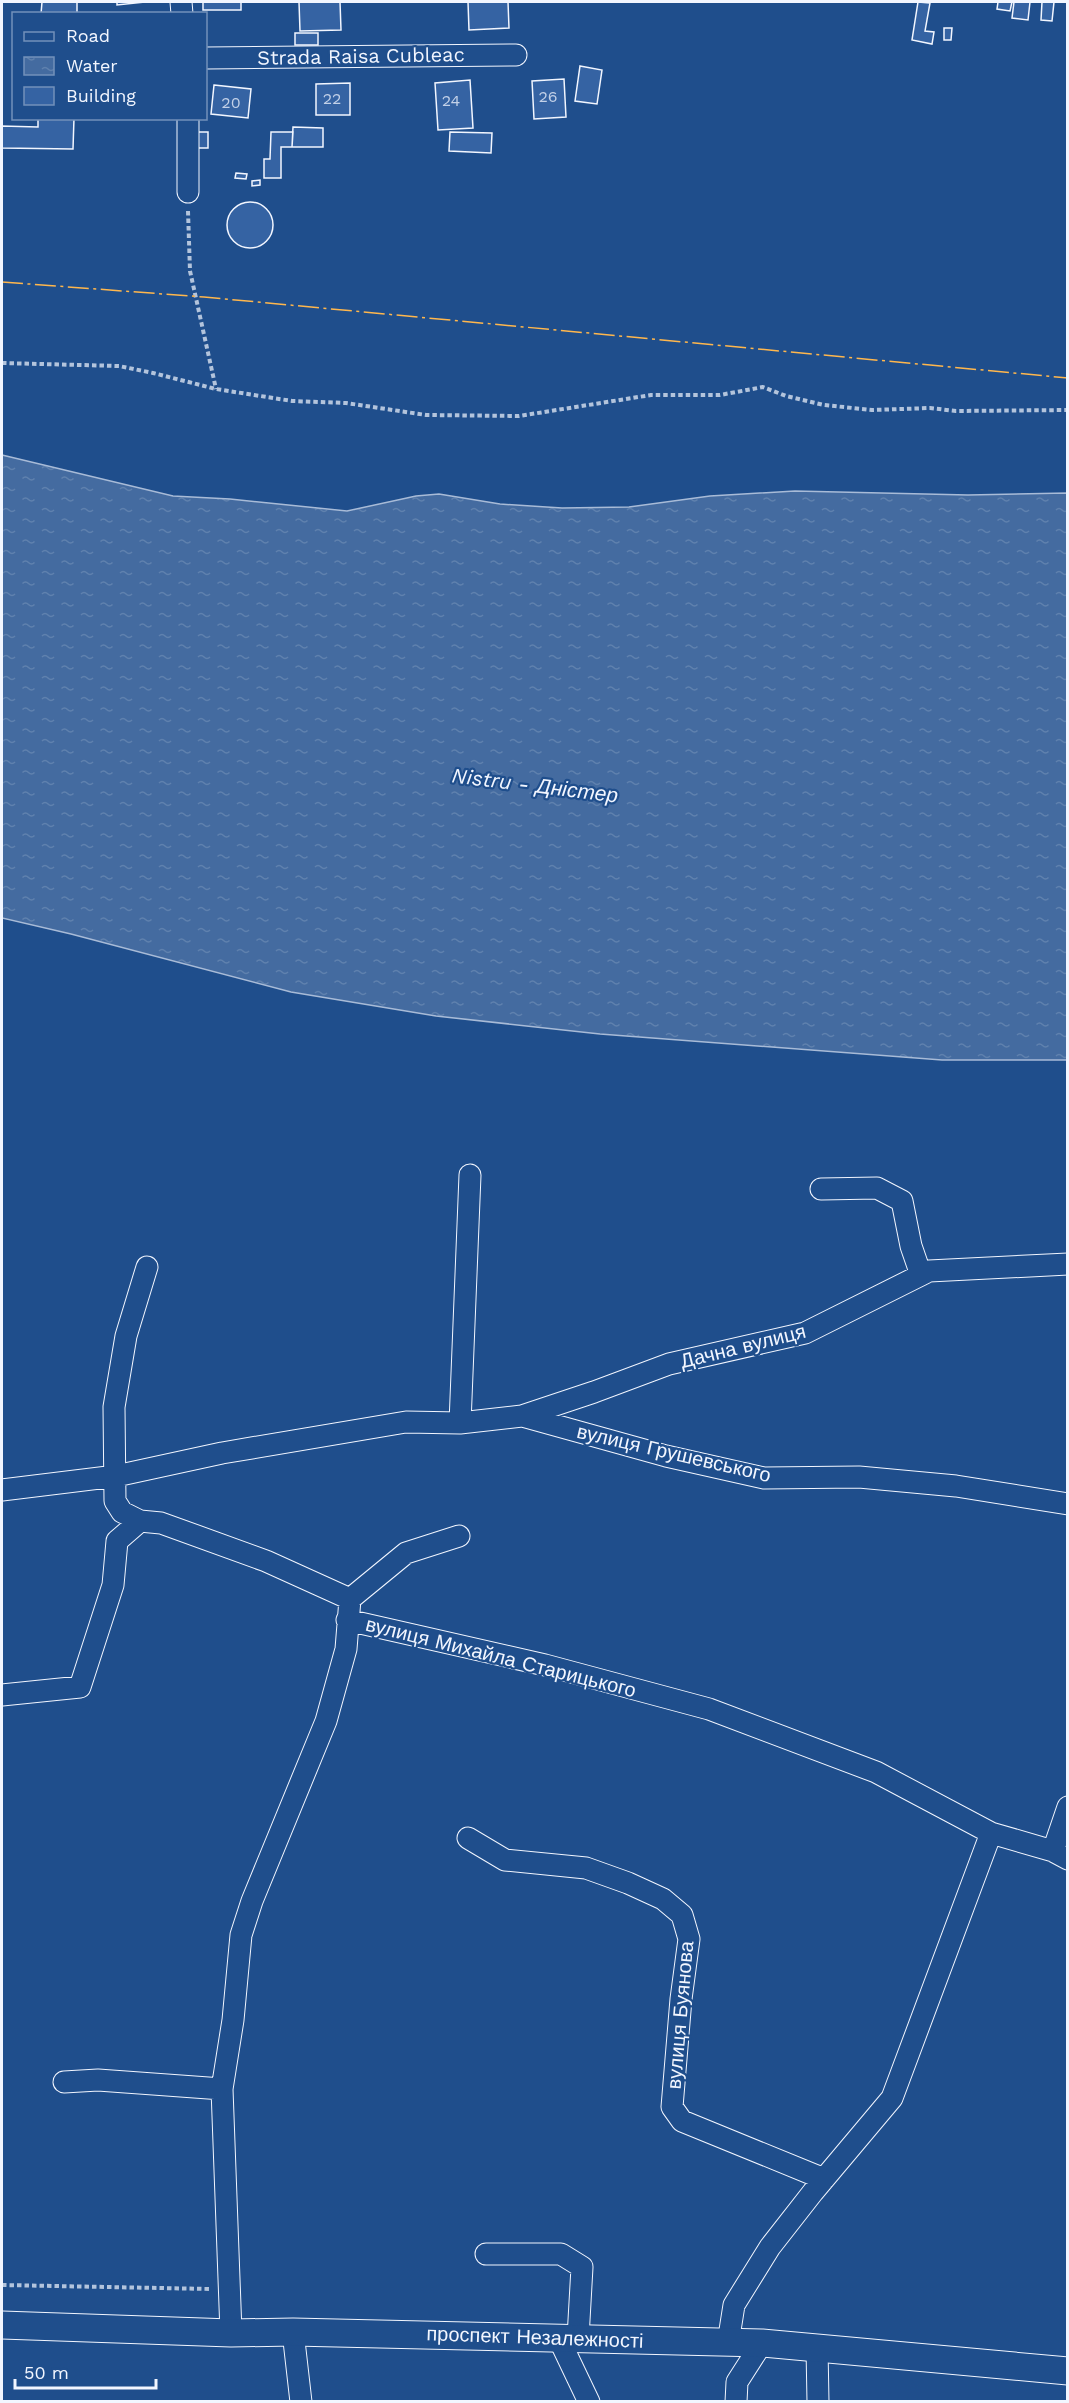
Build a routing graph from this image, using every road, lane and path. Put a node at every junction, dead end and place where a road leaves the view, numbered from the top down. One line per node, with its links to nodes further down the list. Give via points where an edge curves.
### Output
1 (516, 55): 2 (street, Strada Raisa Cubleac)
2 (207, 58)
3 (188, 120): 4 (street)
4 (188, 192): 6 (path, via 189,271)
5 (2, 363): 6 (path, via 119,366)
6 (216, 389): 7 (path, via 292,401 462,416 519,416 651,395 720,395 763,387 824,405 872,410)
7 (1068, 410)
8 (470, 1174): 14 (street)
9 (821, 1189): 12 (street, via 877,1188 902,1202)
10 (1068, 1264): 12 (street, Дачна вулиця, via 929,1271)
11 (147, 1267): 15 (street, via 126,1336 114,1407)
12 (921, 1275): 13 (street, Дачна вулиця, via 804,1333 669,1364)
13 (522, 1416): 14 (street, вулиця Грушевського); 17 (street, вулиця Грушевського, via 666,1456 764,1478 859,1477 956,1486)
14 (460, 1423): 15 (street, вулиця Грушевського, via 406,1422 222,1453)
15 (116, 1476): 16 (street, вулиця Грушевського); 18 (street, via 115,1501 122,1512)
16 (2, 1490)
17 (1068, 1504)
18 (140, 1521): 20 (street, via 162,1522 255,1557); 21 (street, via 117,1541 113,1585 80,1687)
19 (459, 1536): 20 (street, via 406,1553)
20 (348, 1609): 23 (street, вулиця Михайла Старицького, via 709,1709 876,1773); 27 (street, вулиця Михайла Старицького, via 346,1649 326,1720 241,1935)
21 (2, 1695)
22 (1068, 1807): 25 (street)
23 (991, 1833): 25 (street, вулиця Михайла Старицького); 28 (street, via 891,2098)
24 (468, 1838): 28 (street, вулиця Буянова, via 505,1860 586,1868 628,1883 663,1899 682,1915 689,1939 672,2107 682,2121)
25 (1060, 1855)
26 (64, 2082): 27 (street, via 98,2080)
27 (222, 2090): 31 (street, вулиця Михайла Старицького)
28 (824, 2179): 36 (street, via 770,2247 734,2305)
29 (486, 2254): 35 (street, via 561,2254 582,2267)
30 (2, 2285): 31 (path)
31 (230, 2289): 34 (street, вулиця Михайла Старицького)
32 (2, 2325): 34 (main road, проспект Незалежності)
33 (293, 2332): 34 (main road, проспект Незалежності); 35 (main road, проспект Незалежності); 41 (street)
34 (231, 2333)
35 (568, 2337): 36 (main road, проспект Незалежності); 42 (street)
36 (728, 2343): 37 (main road, проспект Незалежності)
37 (762, 2343): 38 (main road, проспект Незалежності); 40 (street)
38 (816, 2348): 39 (main road, проспект Незалежності); 44 (street)
39 (1068, 2371)
40 (737, 2392): 43 (street)
41 (301, 2402)
42 (589, 2402)
43 (725, 2402)
44 (818, 2402)

